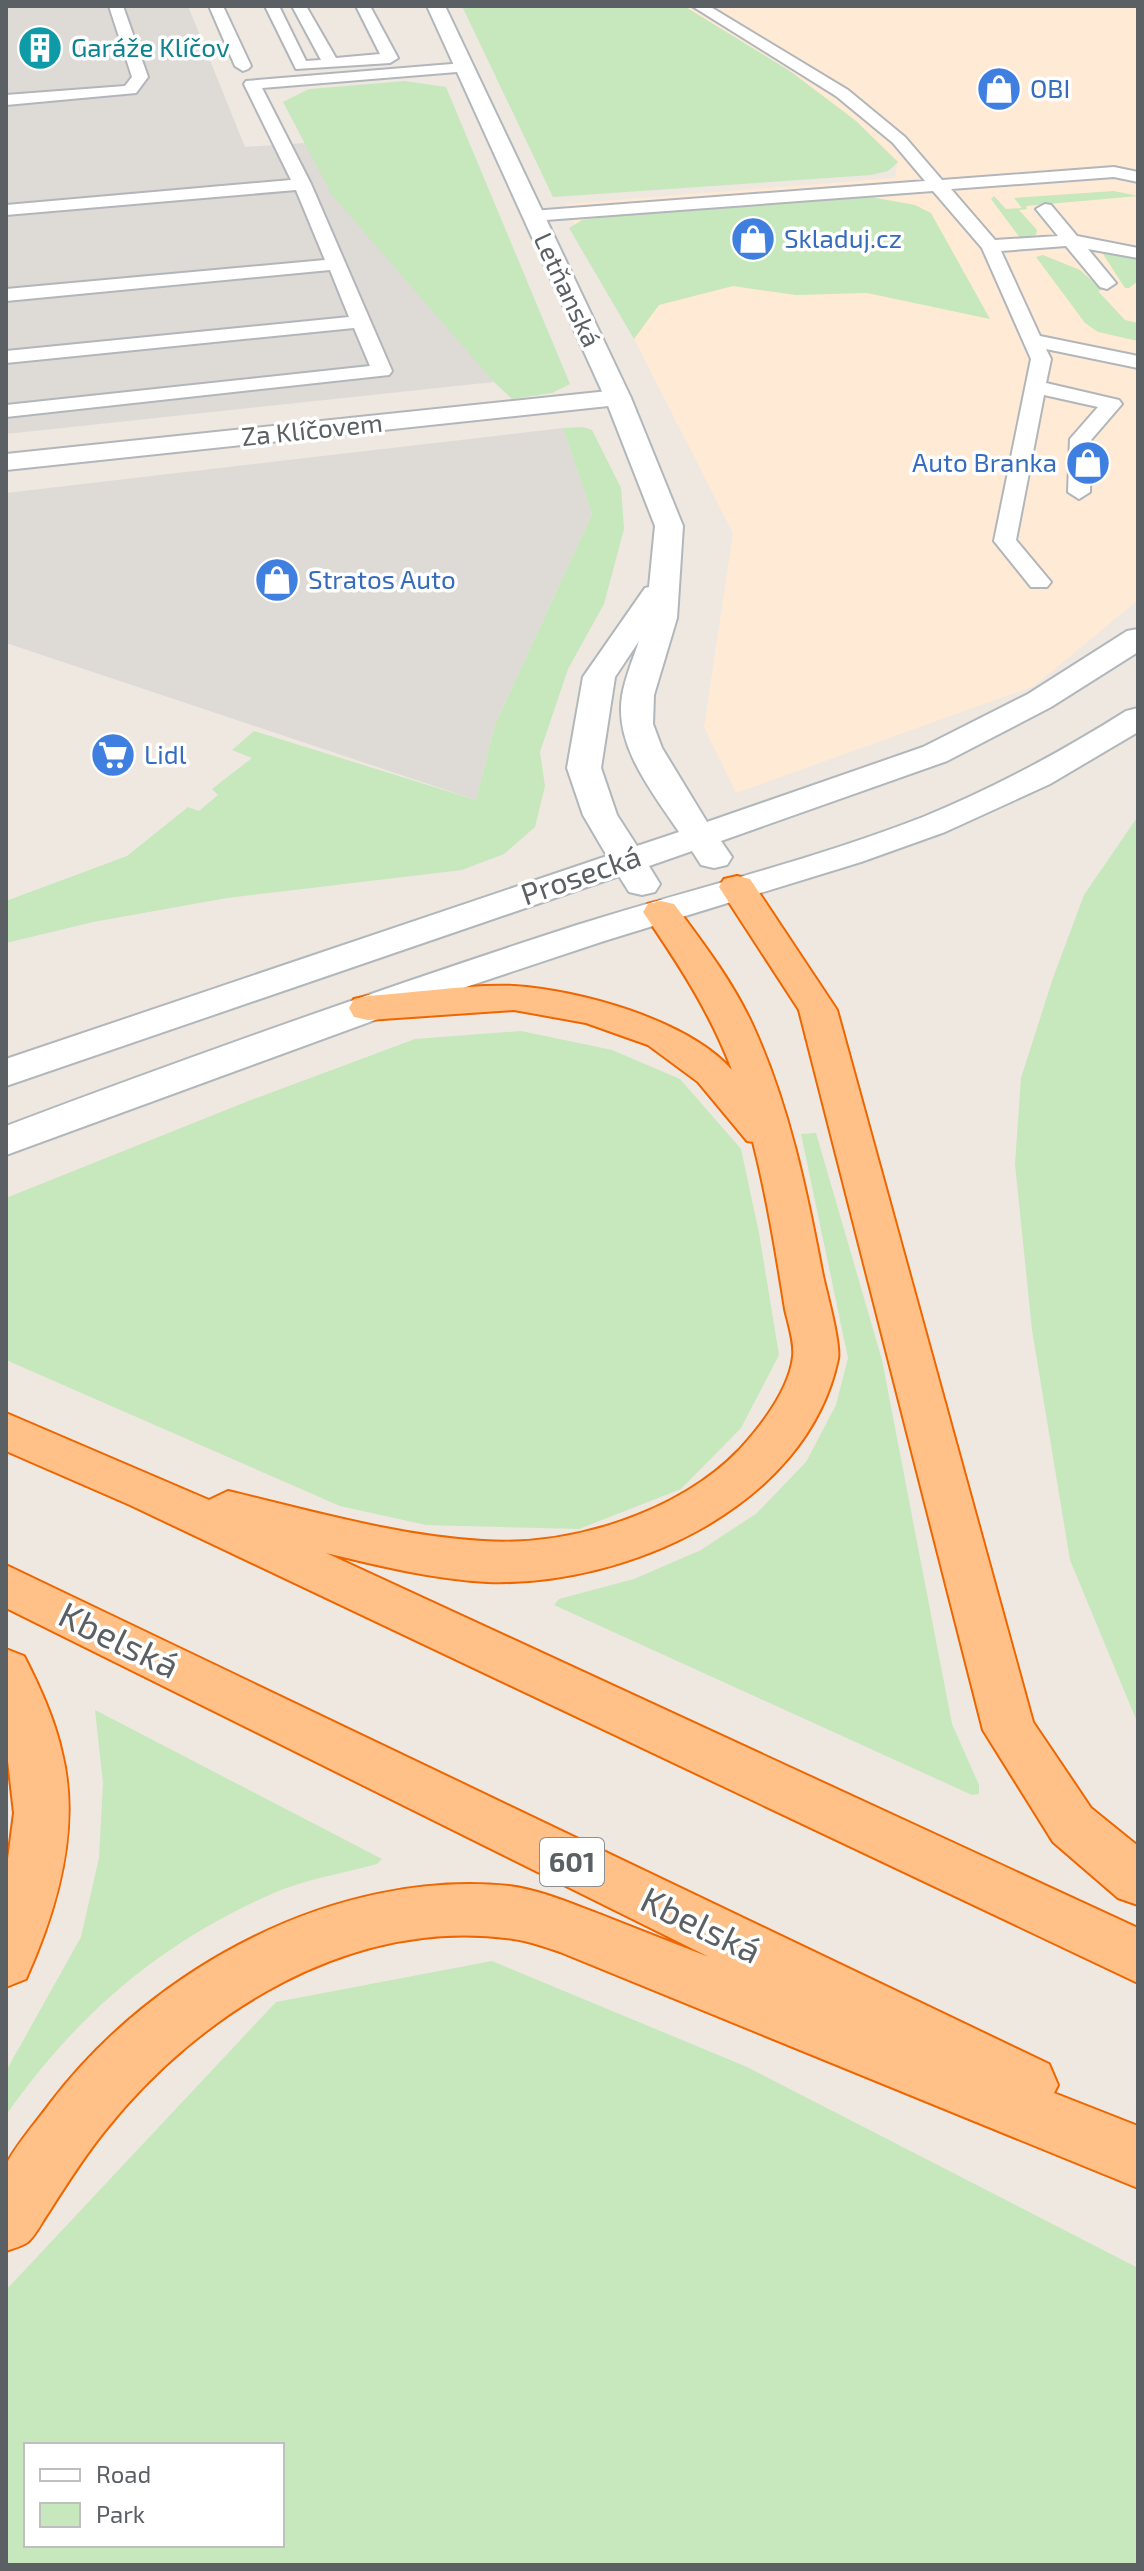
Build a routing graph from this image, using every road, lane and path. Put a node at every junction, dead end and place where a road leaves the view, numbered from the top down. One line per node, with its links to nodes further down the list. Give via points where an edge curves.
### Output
1 (116, 6): 11 (lane, via 140,77 130,90)
2 (216, 6): 9 (lane)
3 (272, 6): 8 (lane, via 301,66)
4 (299, 6): 8 (lane)
5 (363, 6): 8 (lane, via 390,58)
6 (436, 6): 10 (street, Letňanská)
7 (699, 6): 14 (lane, via 842,93 899,140)
8 (331, 63)
9 (243, 66)
10 (464, 68): 13 (lane, via 252,84); 17 (street, Letňanská)
11 (6, 100)
12 (1138, 177): 14 (lane, via 1114,172)
13 (302, 184): 16 (lane); 21 (lane)
14 (937, 184): 17 (lane); 19 (lane)
15 (1045, 209): 18 (lane)
16 (6, 210)
17 (532, 216): 29 (street, Letňanská)
18 (1071, 240): 19 (lane); 20 (lane); 22 (lane)
19 (990, 246): 25 (lane)
20 (1138, 253)
21 (336, 264): 23 (lane); 24 (lane)
22 (1107, 283)
23 (6, 295)
24 (361, 322): 26 (lane); 30 (lane, via 382,371)
25 (1035, 341): 27 (lane); 28 (lane, via 1041,359)
26 (6, 357)
27 (1138, 362)
28 (1036, 387): 32 (lane, via 1112,404 1081,439); 34 (lane, via 1005,541)
29 (618, 398): 31 (street, Za Klíčovem); 33 (street, Letňanská, via 669,526)
30 (6, 411)
31 (6, 462)
32 (1079, 492)
33 (664, 582): 37 (street, Letňanská, via 662,618 638,695 637,724 669,792); 38 (street, Letňanská, via 599,677 584,768 600,815)
34 (1039, 582)
35 (1138, 638): 37 (street, Prosecká, via 1076,681 933,755)
36 (1138, 718): 39 (street, Prosecká, via 1090,749 934,824)
37 (699, 836): 38 (street, Prosecká); 39 (street, Letňanská)
38 (625, 861): 40 (street, Letňanská); 42 (street, Prosecká)
39 (737, 887): 40 (street, Prosecká); 49 (highway, via 818,1010 1009,1730 1072,1825)
40 (661, 912): 41 (street, Prosecká); 44 (highway, via 711,984 744,1054)
41 (368, 1008): 43 (street, Prosecká); 44 (highway, via 514,998 593,1012 648,1031 712,1073)
42 (6, 1073)
43 (6, 1141)
44 (776, 1149): 46 (highway, via 816,1356 802,1397 776,1439 740,1481 691,1513 631,1541 559,1557 481,1562)
45 (6, 1431): 46 (highway)
46 (147, 1492): 50 (highway)
47 (6, 1585): 52 (highway, Kbelská / 601)
48 (6, 1671): 51 (highway, via 36,1753 41,1813 32,1890)
49 (1138, 1880)
50 (1138, 1956)
51 (6, 1960)
52 (1138, 2138)
53 (1138, 2157): 54 (highway, via 564,1927 509,1912 453,1910 393,1918 335,1934 266,1960 212,1989 168,2022 83,2109)
54 (6, 2220)

